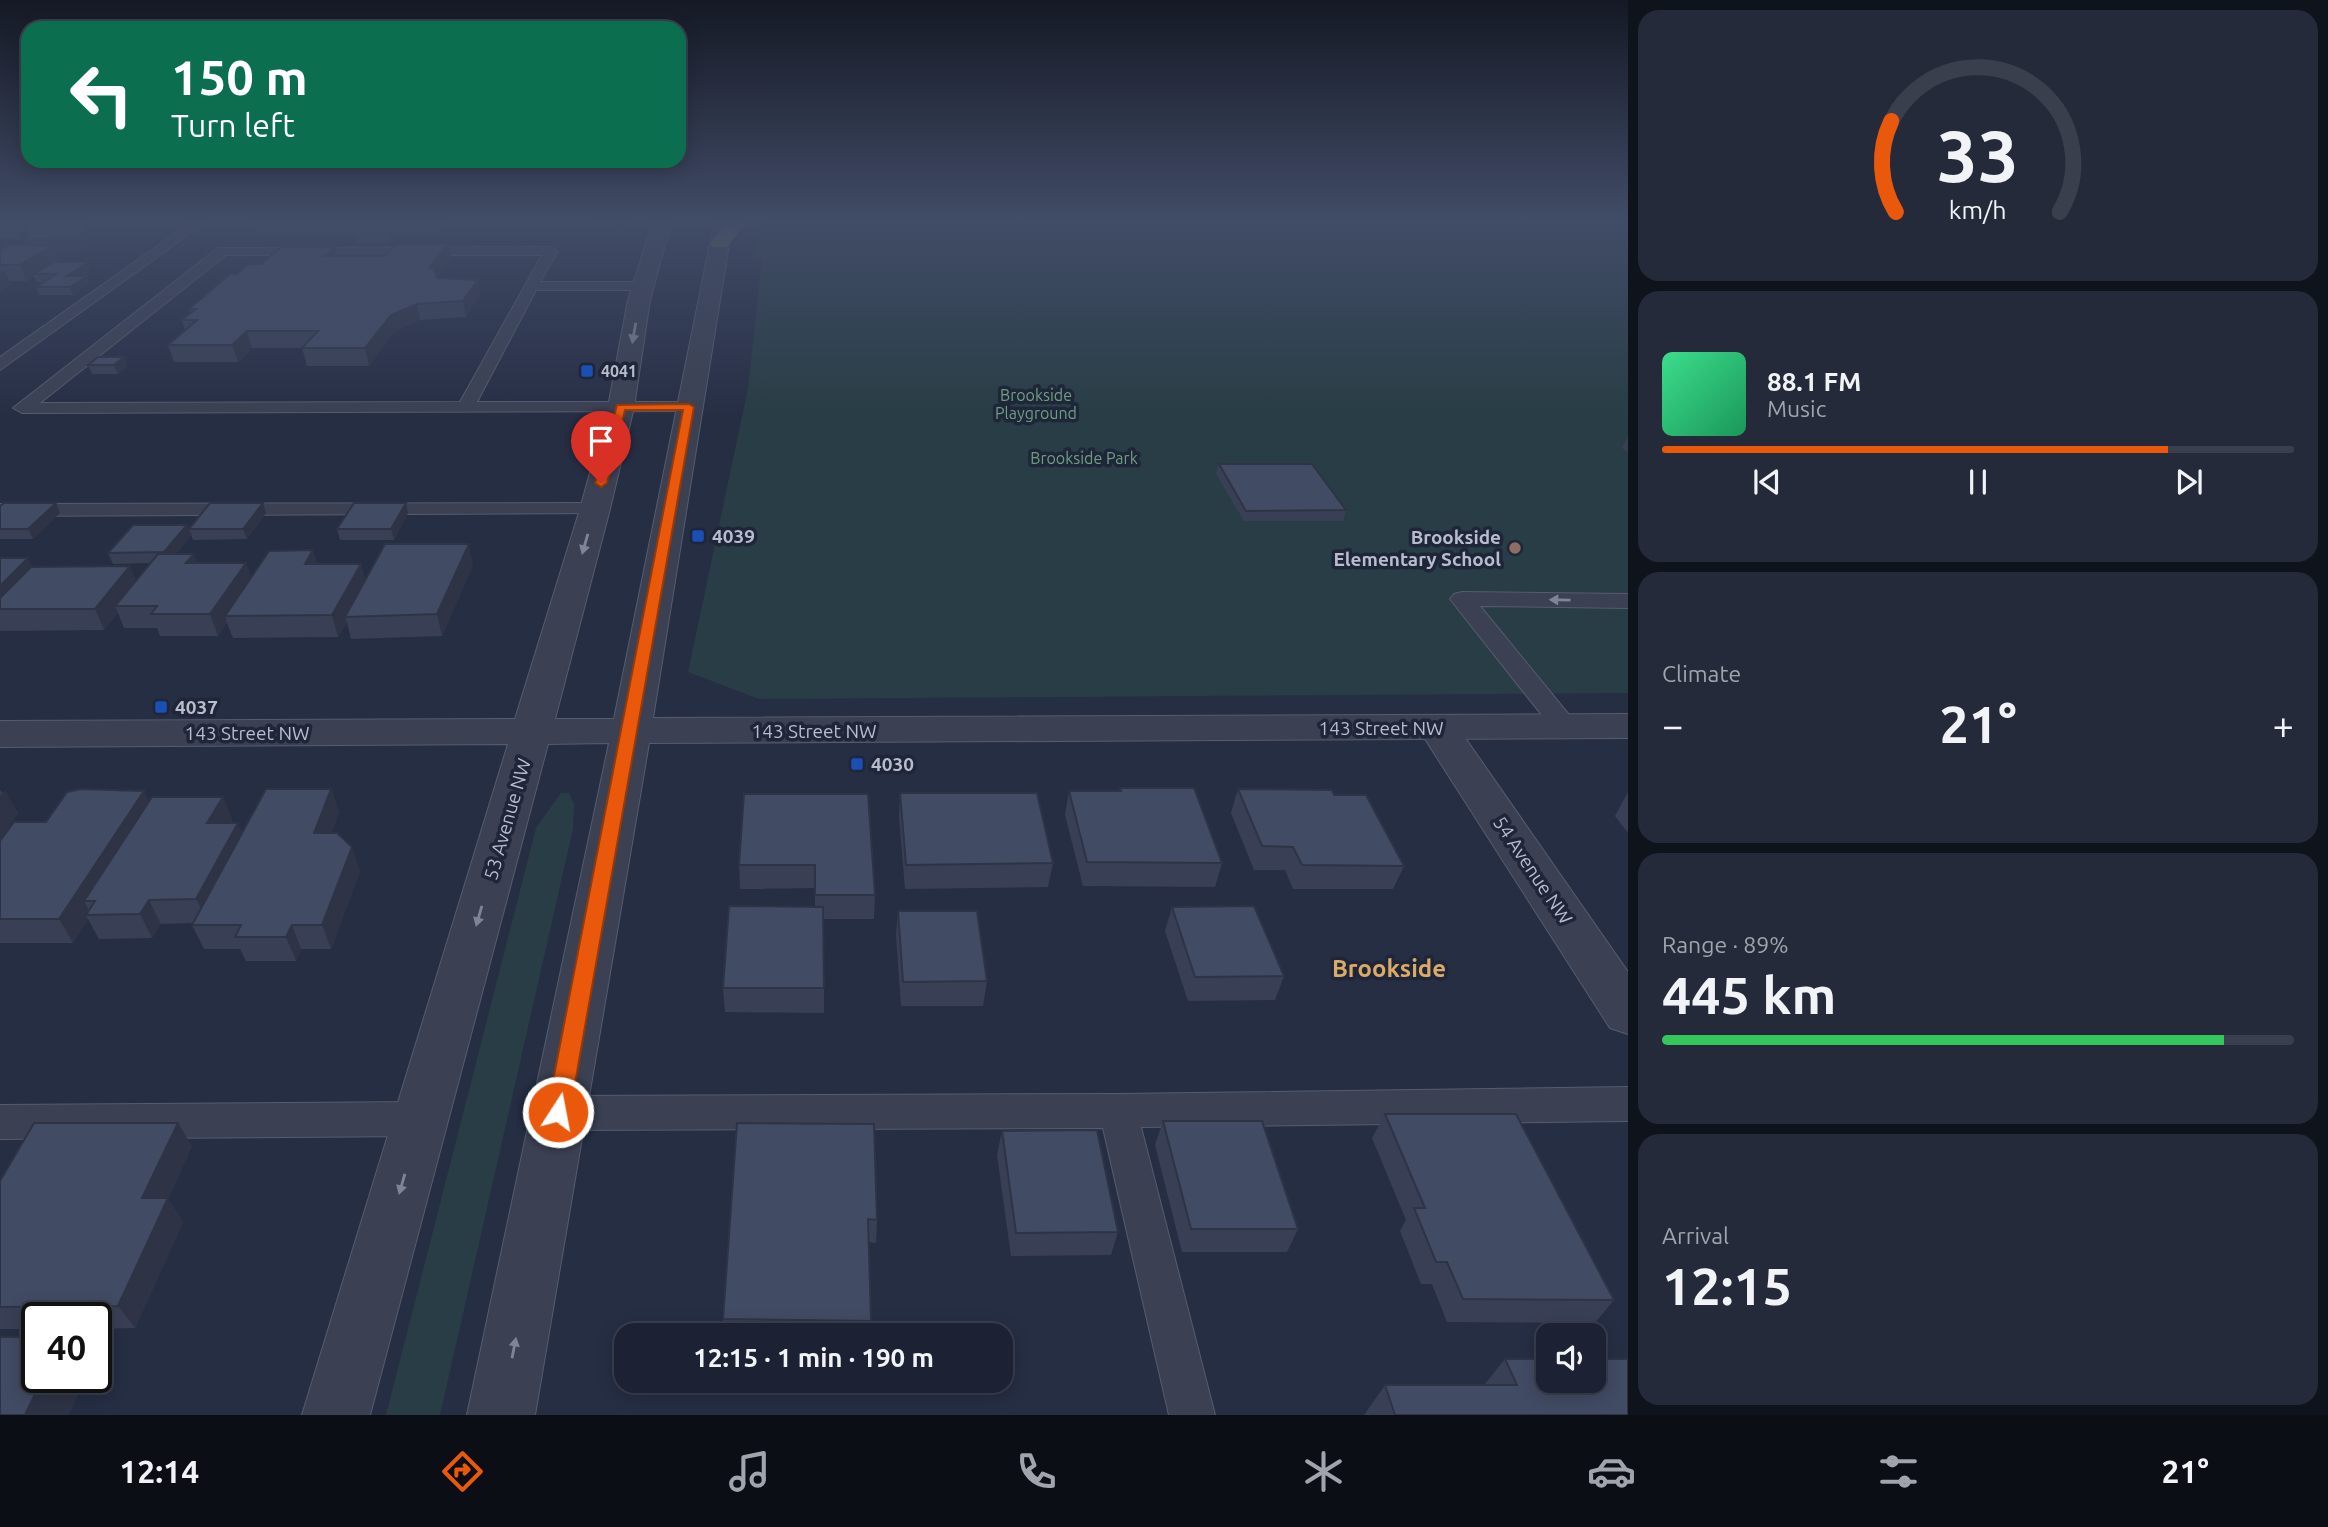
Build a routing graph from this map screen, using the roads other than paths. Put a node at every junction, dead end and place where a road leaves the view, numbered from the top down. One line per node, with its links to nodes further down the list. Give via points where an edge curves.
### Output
1 (112, 285): 6 (lane)
2 (179, 285): 7 (lane, via 22,408)
3 (712, 285): 9 (street)
4 (531, 286): 5 (lane); 7 (lane)
5 (643, 286): 8 (street, 53 Avenue NW, one-way to 8)
6 (0, 365)
7 (466, 407): 8 (lane)
8 (621, 407): 9 (lane); 10 (street, 53 Avenue NW)
9 (689, 407): 16 (street)
10 (595, 509): 11 (lane); 17 (street, 53 Avenue NW, one-way to 17)
11 (0, 510)
12 (1628, 601): 14 (lane, one-way to 14, via 1462,599)
13 (1628, 726): 14 (street, 143 Street NW)
14 (1565, 727): 15 (street, 143 Street NW)
15 (1438, 728): 16 (street, 143 Street NW); 19 (street, 54 Avenue NW)
16 (631, 732): 17 (street, 143 Street NW); 22 (street)
17 (532, 733): 18 (street, 143 Street NW); 23 (street, 53 Avenue NW, one-way to 23)
18 (0, 734)
19 (1628, 1013)
20 (1628, 1104): 21 (lane)
21 (1118, 1111): 22 (lane); 27 (lane)
22 (558, 1112): 26 (street, one-way to 22)
23 (420, 1119): 24 (lane); 25 (street, 53 Avenue NW, one-way to 25)
24 (0, 1122)
25 (336, 1415)
26 (501, 1415)
27 (1192, 1415)

